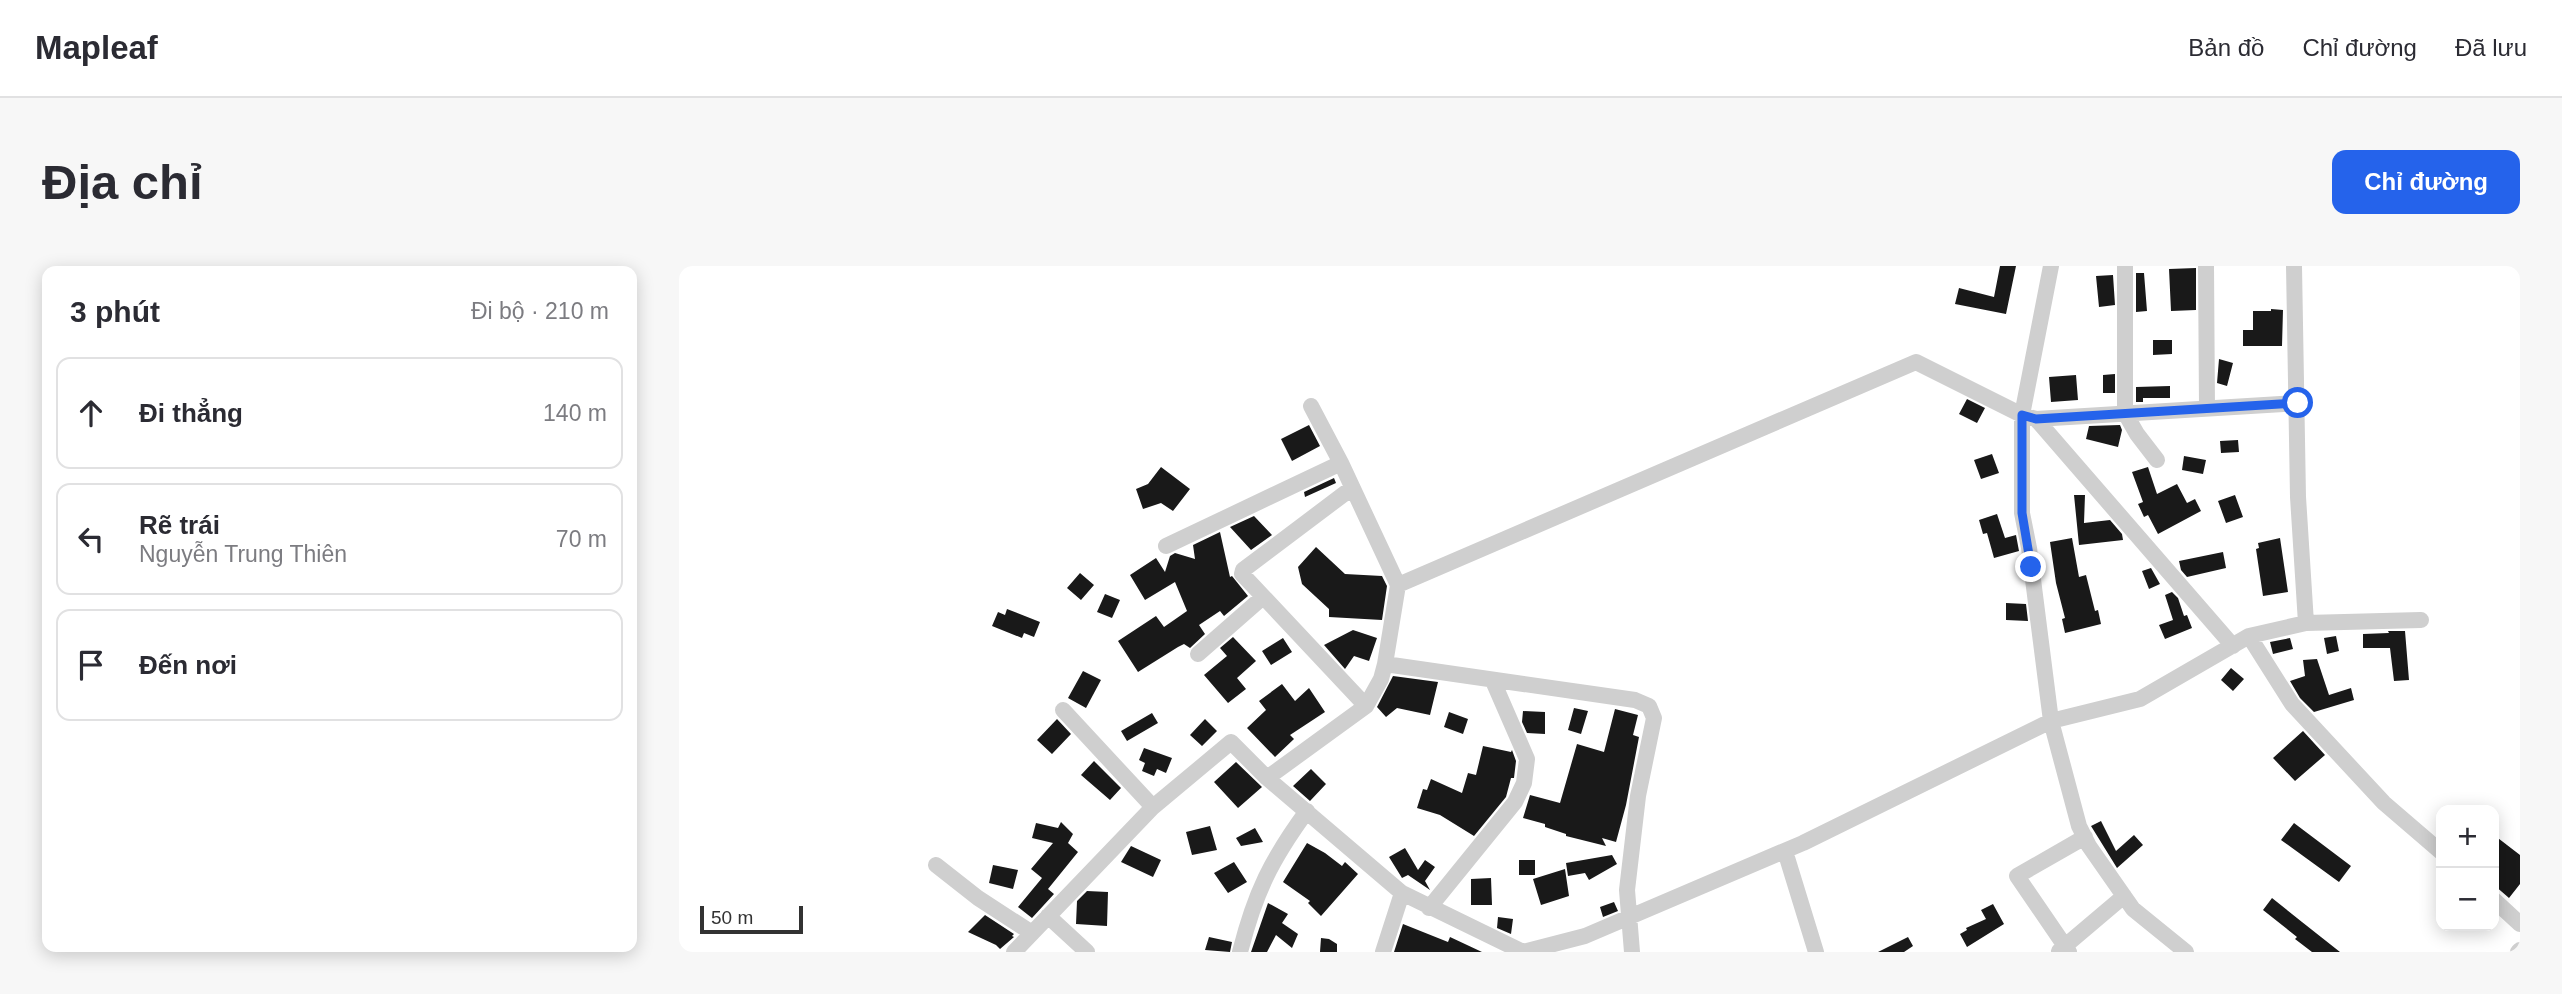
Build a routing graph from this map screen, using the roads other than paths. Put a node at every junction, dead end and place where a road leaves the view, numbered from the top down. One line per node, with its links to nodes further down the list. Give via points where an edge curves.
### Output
1 (2051, 266): 9 (street)
2 (2125, 266): 8 (street)
3 (2206, 266): 7 (street)
4 (2294, 266): 5 (street)
5 (2298, 403): 7 (street); 17 (street)
6 (1311, 406): 11 (street)
7 (2207, 407): 8 (street)
8 (2125, 413): 9 (street); 10 (street)
9 (2029, 417): 14 (street, via 1916,362); 19 (street); 25 (street, via 2022,513)
10 (2157, 460)
11 (1341, 463): 12 (street); 13 (street)
12 (1352, 488): 14 (street); 15 (street, via 1243,570 1243,577)
13 (1166, 546)
14 (1398, 585): 21 (street)
15 (1263, 597): 20 (street); 23 (street)
16 (2421, 620): 17 (street)
17 (2306, 623): 18 (street)
18 (2249, 636): 19 (street); 30 (street, via 2293,704 2384,803)
19 (2233, 646): 25 (street, via 2140,699)
20 (1199, 654)
21 (1385, 664): 22 (street); 23 (street)
22 (1493, 681): 36 (street, via 1527,759 1524,783 1507,813); 38 (street, via 1635,700 1653,712 1638,796 1627,890)
23 (1366, 706): 26 (street)
24 (1063, 710): 27 (street)
25 (2051, 721): 29 (street); 31 (street)
26 (1267, 778): 27 (street, via 1231,742); 28 (street)
27 (1153, 807): 37 (street)
28 (1307, 811): 33 (street); 44 (street, via 1269,866)
29 (2085, 837): 34 (street); 41 (street, via 2017,876)
30 (2436, 848)
31 (1785, 851): 38 (street); 48 (street)
32 (936, 865): 40 (street)
33 (1402, 893): 36 (street); 45 (street)
34 (2124, 896): 41 (street); 49 (street, via 2133,909)
35 (2499, 905): 39 (street)
36 (1429, 908): 46 (street)
37 (1048, 916): 40 (street); 43 (street)
38 (1629, 916): 46 (street, via 1585,936); 47 (street)
39 (2520, 924)
40 (1032, 933): 42 (street)
41 (2064, 950)
42 (1014, 952)
43 (1087, 952)
44 (1240, 952)
45 (1384, 952)
46 (1523, 952)
47 (1632, 952)
48 (1816, 952)
49 (2186, 952)

